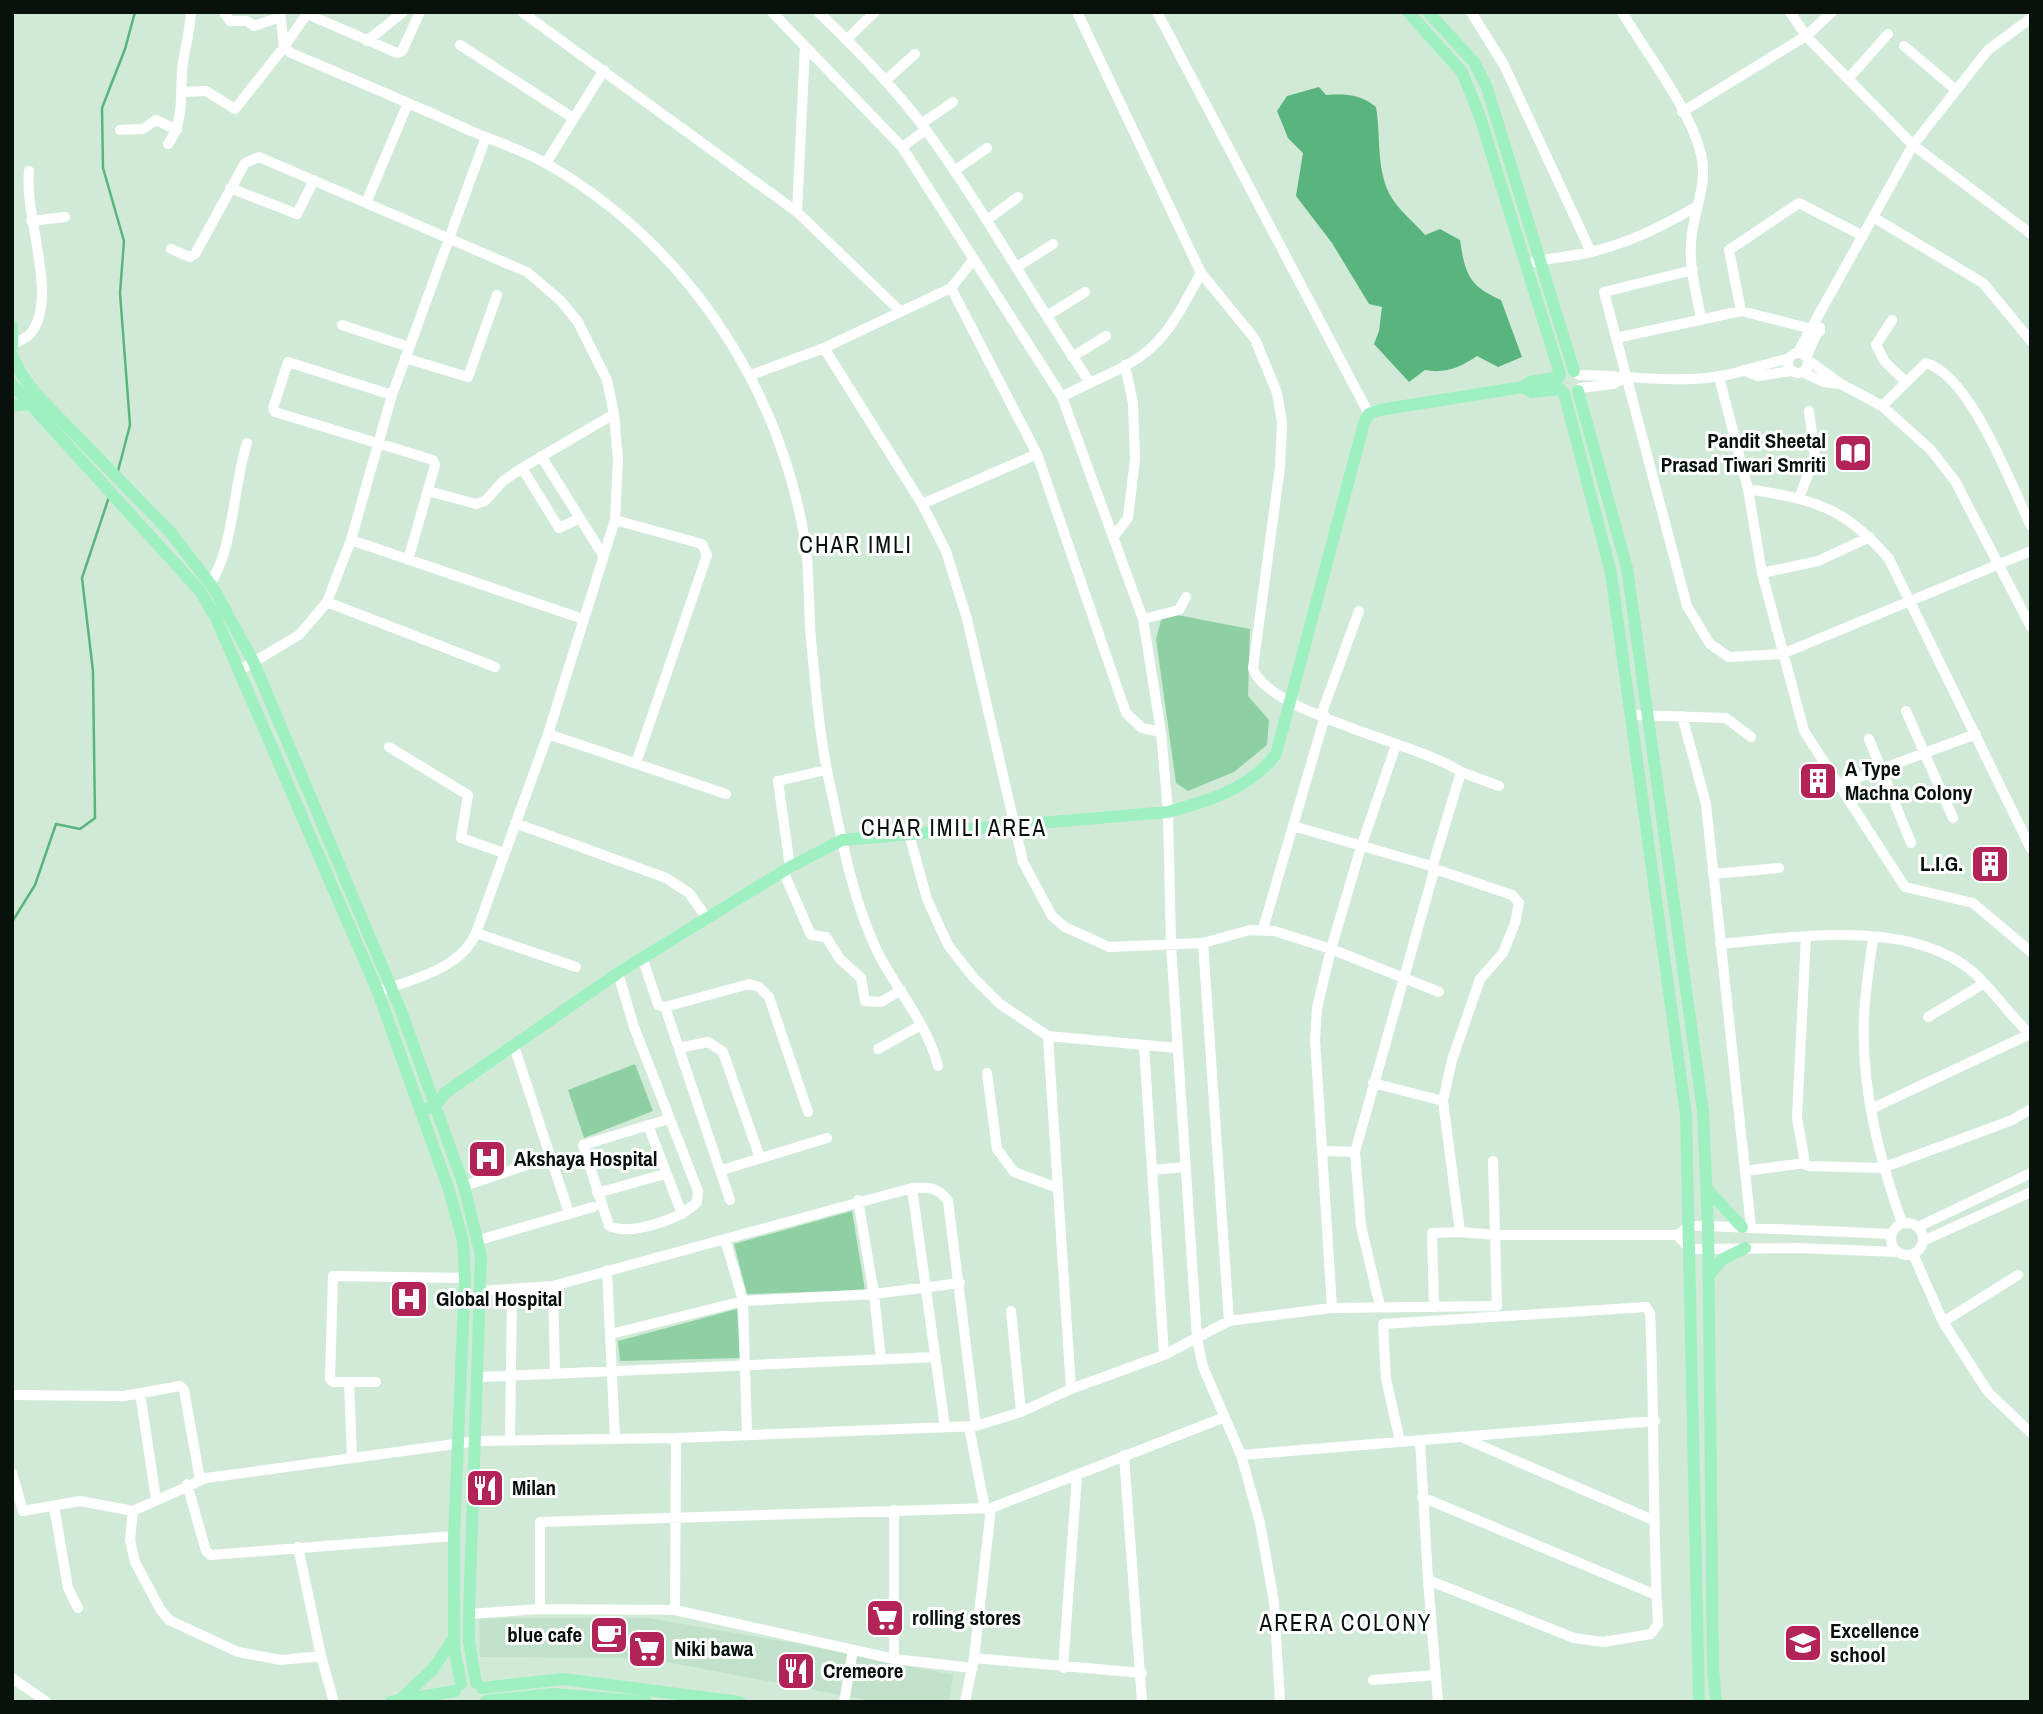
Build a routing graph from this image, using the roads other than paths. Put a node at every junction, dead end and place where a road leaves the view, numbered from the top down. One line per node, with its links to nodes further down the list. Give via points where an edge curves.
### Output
1 (191, 12): 33 (street)
2 (403, 12): 23 (street)
3 (420, 12): 23 (street, via 402,51)
4 (522, 12): 29 (street)
5 (772, 12): 25 (street)
6 (818, 12): 22 (street)
7 (875, 12): 22 (street)
8 (1077, 12): 70 (street)
9 (1157, 12): 111 (street)
10 (1408, 12): 67 (main road, via 1462,72)
11 (1428, 12): 66 (main road, via 1479,69)
12 (1471, 12): 64 (street, via 1504,65)
13 (1622, 12): 36 (street)
14 (1790, 12): 21 (street)
15 (1832, 12): 21 (street)
16 (307, 13): 23 (street); 27 (street)
17 (226, 14): 18 (street, via 230,22 247,21 254,26)
18 (280, 15): 27 (street)
19 (2031, 18): 32 (street, via 1988,50)
20 (1888, 34): 30 (street)
21 (1806, 36): 30 (street); 36 (street)
22 (847, 39): 31 (street)
23 (368, 41)
24 (460, 45): 37 (street)
25 (805, 46): 44 (street); 54 (street)
26 (1904, 46): 32 (street)
27 (285, 47): 33 (street, via 235,109 206,91); 35 (street)
28 (915, 54): 31 (street)
29 (604, 70): 37 (street); 54 (street)
30 (1848, 79): 43 (street)
31 (885, 81): 38 (street)
32 (1956, 90): 43 (street)
33 (181, 92): 40 (street)
34 (953, 102): 38 (street)
35 (408, 103): 41 (street); 52 (street)
36 (1682, 112): 53 (street, via 1701,154 1703,190)
37 (573, 118): 46 (street)
38 (924, 127): 44 (street); 48 (street)
39 (120, 130): 40 (street, via 143,129 156,120)
40 (177, 130): 42 (street)
41 (486, 137): 46 (street); 61 (street)
42 (168, 144)
43 (1913, 145): 56 (street); 59 (street)
44 (902, 147): 65 (street)
45 (987, 148): 48 (street)
46 (546, 163): 96 (street, via 621,214 658,249 707,308)
47 (29, 171): 58 (street)
48 (954, 171): 57 (street)
49 (314, 180): 50 (street, via 259,157 245,163); 50 (street, via 297,214); 52 (street)
50 (230, 188): 63 (street, via 193,257)
51 (1018, 197): 57 (street)
52 (366, 203): 61 (street)
53 (1697, 206): 64 (street, via 1667,224); 69 (street, via 1690,247)
54 (797, 212): 74 (street)
55 (65, 217): 58 (street)
56 (1873, 217): 60 (street); 84 (street, via 1983,283)
57 (988, 219): 68 (street)
58 (31, 221): 85 (street, via 42,277 42,314 30,335)
59 (2031, 234)
60 (1863, 236): 75 (street, via 1798,203 1729,250); 81 (street)
61 (449, 237): 86 (street); 110 (street, via 527,272 560,300 596,353)
62 (1053, 244): 68 (street)
63 (171, 249)
64 (1591, 252): 66 (street)
65 (974, 259): 71 (street); 105 (street)
66 (1542, 260): 67 (street); 100 (main road)
67 (1525, 264): 100 (main road)
68 (1017, 267): 76 (street)
69 (1693, 271): 77 (street); 83 (street, via 1604,292)
70 (1201, 273): 93 (street, via 1171,325 1152,348); 146 (street, via 1255,339 1281,407 1280,467 1253,668 1261,684)
71 (951, 288): 74 (street); 116 (street)
72 (1085, 292): 76 (street)
73 (497, 295): 90 (street, via 468,377)
74 (900, 310): 87 (street)
75 (1741, 311): 77 (street); 81 (street)
76 (1047, 316): 89 (street)
77 (1701, 319): 83 (street)
78 (1892, 320): 101 (street, via 1876,345 1885,362)
79 (342, 325): 86 (street)
80 (12, 326): 85 (main road)
81 (1815, 329): 88 (street)
82 (1106, 336): 89 (street)
83 (1616, 338): 98 (street)
84 (2031, 341)
85 (13, 346)
86 (409, 347): 90 (street)
87 (824, 348): 96 (street); 122 (street)
88 (1804, 356): 91 (street); 95 (street, via 1807,367); 103 (street)
89 (1072, 357): 99 (street)
90 (405, 358): 104 (street)
91 (1788, 359): 94 (street); 95 (street)
92 (13, 361): 134 (main road, via 36,394 146,506)
93 (1125, 365): 99 (street); 126 (street, via 1133,403 1135,459 1128,518)
94 (1743, 370): 95 (street, via 1758,376); 97 (street)
95 (1797, 372): 103 (street)
96 (751, 375): 161 (street, via 789,467 805,543)
97 (1719, 377): 98 (street); 119 (street)
98 (1625, 378): 100 (street, via 1612,375); 142 (street, via 1694,622 1710,644 1729,657)
99 (1089, 381): 105 (street)
100 (1569, 382): 111 (main road, via 1530,382 1523,387); 114 (main road); 115 (main road)
101 (1906, 382): 108 (street); 125 (street, via 1926,363 1955,384 1975,413)
102 (12, 384): 106 (main road)
103 (1841, 384): 108 (street)
104 (392, 396): 113 (street); 113 (street, via 288,362 273,408)
105 (1062, 397): 126 (street)
106 (30, 404): 107 (main road); 145 (main road, via 200,591)
107 (12, 406)
108 (1882, 407): 132 (street, via 1931,450 1955,481)
109 (1809, 411): 121 (street, via 1815,456)
110 (614, 414): 117 (street); 124 (street, via 618,460)
111 (1370, 414): 146 (main road)
112 (247, 443): 134 (street, via 224,558)
113 (380, 445): 120 (street, via 433,460); 128 (street)
114 (1593, 447): 115 (main road); 150 (main road, via 1628,568)
115 (1579, 450): 149 (main road, via 1611,573)
116 (1037, 454): 122 (street); 152 (street, via 1126,713 1143,728)
117 (541, 456): 118 (street); 123 (street)
118 (522, 468): 120 (street, via 476,505); 123 (street, via 559,528)
119 (1748, 489): 121 (street); 133 (street)
120 (428, 491): 131 (street)
121 (1799, 498): 127 (street, via 1834,509)
122 (922, 504): 170 (street, via 958,587)
123 (580, 518): 130 (street)
124 (615, 520): 130 (street); 160 (street, via 702,544 707,555)
125 (2031, 526)
126 (1114, 536): 140 (street)
127 (1870, 537): 133 (street, via 1818,561); 136 (street, via 1889,559)
128 (351, 540): 131 (street); 137 (street)
129 (2031, 551): 132 (street)
130 (603, 555): 139 (street)
131 (408, 560): 139 (street)
132 (2000, 564): 136 (street); 141 (street)
133 (1762, 573): 142 (street)
134 (210, 584): 143 (main road)
135 (1186, 597): 140 (street, via 1179,610)
136 (1910, 601): 142 (street); 154 (street)
137 (327, 602): 143 (street, via 299,635); 144 (street)
138 (1359, 611): 148 (street)
139 (583, 619): 153 (street)
140 (1143, 619): 152 (street)
141 (2031, 627)
142 (1782, 654): 164 (street, via 1804,731)
143 (254, 663): 145 (street); 197 (main road)
144 (495, 667)
145 (240, 670): 199 (main road)
146 (1289, 702): 148 (street); 167 (main road, via 1276,754 1259,773 1206,802)
147 (1906, 711): 159 (street)
148 (1323, 715): 157 (street); 171 (street)
149 (1633, 715): 150 (street); 207 (main road)
150 (1648, 715): 151 (street); 206 (main road)
151 (1682, 716): 155 (street, via 1726,718); 181 (street, via 1706,804)
152 (1161, 732): 167 (street)
153 (548, 734): 160 (street); 169 (street)
154 (1976, 734): 159 (street); 176 (street)
155 (1751, 737)
156 (1869, 739): 162 (street)
157 (1396, 744): 163 (street); 175 (street)
158 (389, 747): 177 (street, via 468,795 461,838)
159 (1924, 753): 162 (street); 168 (street)
160 (636, 763): 166 (street)
161 (826, 770): 173 (street); 180 (street, via 779,781)
162 (1882, 770): 164 (street); 174 (street)
163 (1461, 772): 165 (street); 178 (street)
164 (1838, 785): 191 (street, via 1905,887 1978,906)
165 (1499, 786)
166 (726, 794)
167 (1168, 812): 170 (main road); 189 (street)
168 (1953, 818)
169 (515, 823): 177 (street); 182 (street, via 666,878 689,893)
170 (1013, 825): 172 (main road); 189 (street, via 1023,862 1052,916 1065,927 1110,947)
171 (1293, 826): 175 (street); 183 (street)
172 (909, 834): 173 (main road); 205 (street, via 927,899 948,945 1000,1004)
173 (842, 840): 180 (main road); 198 (street, via 865,923)
174 (1911, 843)
175 (1361, 847): 178 (street); 190 (street)
176 (2031, 849)
177 (504, 853): 184 (street)
178 (1432, 868): 195 (street); 217 (street, via 1512,895 1520,908 1503,953 1480,979)
179 (1779, 868): 181 (street)
180 (786, 869): 182 (main road); 198 (street, via 811,936 826,937 839,959 855,969 863,981 865,1001 881,1002)
181 (1713, 874): 188 (street)
182 (706, 917): 192 (main road)
183 (1263, 929): 187 (street); 190 (street)
184 (476, 933): 193 (street); 197 (street, via 463,954)
185 (1806, 936): 186 (street); 188 (street); 232 (street, via 1797,1118)
186 (1873, 937): 196 (street, via 1929,946 1972,971); 219 (street, via 1864,1018)
187 (1203, 943): 189 (street); 283 (street)
188 (1720, 944): 237 (street)
189 (1171, 945): 211 (street)
190 (1331, 949): 195 (street); 227 (street, via 1317,1008 1315,1040)
191 (2031, 952)
192 (642, 957): 194 (main road); 201 (street, via 653,995 658,1005)
193 (576, 967)
194 (618, 973): 208 (main road); 222 (street)
195 (1404, 979): 200 (street); 215 (street)
196 (1983, 984): 202 (street); 204 (street)
197 (391, 986): 199 (street); 216 (main road)
198 (901, 990): 203 (street)
199 (378, 992): 218 (main road)
200 (1439, 992)
201 (665, 1007): 210 (street); 221 (street, via 749,984 759,987 768,997)
202 (1928, 1017)
203 (921, 1025): 212 (street); 213 (street)
204 (2030, 1035): 219 (street)
205 (1048, 1036): 209 (street); 242 (street)
206 (1693, 1040): 207 (main road); 226 (main road)
207 (1676, 1042): 225 (main road)
208 (514, 1046): 216 (main road); 229 (street)
209 (1144, 1046): 211 (street); 236 (street)
210 (679, 1048): 230 (street, via 708,1042 723,1052); 235 (street)
211 (1177, 1048): 233 (street)
212 (878, 1049)
213 (938, 1066)
214 (987, 1073): 242 (street, via 997,1149 1014,1172)
215 (1373, 1083): 217 (street); 228 (street)
216 (438, 1097): 218 (main road); 240 (main road)
217 (1443, 1101): 256 (street)
218 (419, 1105): 271 (main road, via 463,1241)
219 (1871, 1109): 234 (street)
220 (2031, 1109): 234 (street)
221 (808, 1112)
222 (669, 1119): 223 (street); 250 (street, via 698,1191 697,1202)
223 (648, 1125): 238 (street); 244 (street, via 583,1145)
224 (827, 1138): 230 (street)
225 (1689, 1148): 226 (main road); 252 (main road)
226 (1704, 1149): 243 (main road)
227 (1323, 1151): 228 (street); 281 (street)
228 (1355, 1152): 279 (street, via 1361,1226)
229 (551, 1157): 240 (street); 249 (street)
230 (760, 1158): 235 (street)
231 (1493, 1161): 258 (street)
232 (1805, 1163): 234 (street, via 1815,1168); 237 (street)
233 (1186, 1167): 236 (street); 286 (street)
234 (1882, 1168): 251 (street)
235 (722, 1170): 246 (street)
236 (1152, 1170): 287 (street)
237 (1745, 1171): 254 (street)
238 (665, 1174): 244 (street); 250 (street)
239 (2031, 1174): 255 (street)
240 (464, 1186): 261 (main road)
241 (912, 1188): 247 (street); 272 (street, via 934,1188 948,1201); 274 (street)
242 (1058, 1188): 297 (street)
243 (1706, 1188): 253 (main road); 254 (main road)
244 (597, 1193): 250 (street, via 609,1226 616,1230)
245 (2030, 1194): 262 (street)
246 (730, 1200)
247 (858, 1200): 260 (street); 277 (street)
248 (593, 1207): 249 (street)
249 (569, 1213): 261 (street)
250 (682, 1214)
251 (1902, 1223): 255 (street); 257 (street)
252 (1690, 1226): 253 (street); 259 (street); 265 (main road)
253 (1708, 1226): 254 (street); 263 (main road)
254 (1746, 1227): 257 (street)
255 (1918, 1227): 262 (street)
256 (1460, 1232): 258 (street); 280 (street, via 1432,1233)
257 (1892, 1234): 266 (street)
258 (1496, 1235): 259 (street); 280 (street, via 1497,1306)
259 (1676, 1235): 265 (street)
260 (725, 1239): 268 (street); 278 (street)
261 (479, 1240): 276 (main road)
262 (1923, 1241): 267 (street)
263 (1707, 1248): 264 (street); 265 (street); 270 (main road)
264 (1745, 1248): 266 (street); 270 (main road, via 1723,1259)
265 (1690, 1249): 365 (main road)
266 (1898, 1252): 267 (street)
267 (1913, 1254): 284 (street)
268 (607, 1270): 273 (street); 285 (street)
269 (2018, 1275): 284 (street)
270 (1708, 1276): 366 (main road)
271 (465, 1278): 295 (street, via 333,1276 330,1376 333,1382); 316 (main road)
272 (960, 1283): 274 (street); 305 (street)
273 (553, 1286): 275 (street); 292 (street)
274 (927, 1288): 277 (street); 288 (street)
275 (512, 1290): 276 (street); 293 (street)
276 (481, 1291): 294 (main road)
277 (874, 1294): 278 (street); 289 (street)
278 (743, 1301): 285 (street); 290 (street)
279 (1380, 1306): 280 (street); 281 (street)
280 (1434, 1307)
281 (1332, 1308): 283 (street)
282 (1011, 1311): 300 (street)
283 (1229, 1321): 286 (street)
284 (1944, 1321): 304 (street, via 1988,1392)
285 (611, 1334): 291 (street)
286 (1198, 1338): 287 (street); 302 (street, via 1203,1367)
287 (1164, 1354): 297 (street)
288 (936, 1357): 289 (street); 306 (street)
289 (881, 1360): 290 (street)
290 (747, 1367): 291 (street); 308 (street)
291 (611, 1372): 292 (street); 311 (street)
292 (555, 1373): 293 (street)
293 (510, 1376): 294 (street); 312 (street)
294 (480, 1377): 314 (main road)
295 (349, 1382): 296 (street); 319 (street)
296 (376, 1382)
297 (1071, 1389): 300 (street)
298 (140, 1393): 299 (street); 322 (street, via 182,1387); 325 (street)
299 (12, 1395)
300 (1021, 1412): 305 (street)
301 (2031, 1415): 304 (street)
302 (1225, 1417): 317 (street); 318 (street)
303 (1655, 1421): 309 (street); 315 (street, via 1650,1313 1646,1307 1383,1324 1386,1379); 331 (street)
304 (2019, 1421): 307 (street)
305 (973, 1426): 306 (street); 327 (street)
306 (945, 1427): 308 (street)
307 (2031, 1433)
308 (747, 1434): 310 (street)
309 (1459, 1437): 313 (street); 331 (street)
310 (676, 1438): 311 (street); 330 (street)
311 (615, 1439): 312 (street)
312 (510, 1440): 314 (street)
313 (1420, 1440): 315 (street); 324 (street)
314 (477, 1441): 316 (street); 339 (main road)
315 (1400, 1441): 318 (street)
316 (459, 1442): 319 (street); 332 (main road)
317 (1124, 1455): 321 (street); 346 (street)
318 (1241, 1455): 363 (street, via 1269,1561)
319 (352, 1457): 322 (street)
320 (12, 1474): 326 (street, via 23,1511)
321 (1077, 1476): 327 (street); 345 (street)
322 (200, 1479): 323 (street)
323 (187, 1484): 325 (street); 333 (street, via 208,1554)
324 (1423, 1497): 334 (street); 335 (street)
325 (156, 1499): 329 (street)
326 (54, 1506): 329 (street, via 80,1501); 336 (street, via 68,1588)
327 (988, 1508): 328 (street); 344 (street)
328 (894, 1510): 330 (street); 343 (street)
329 (132, 1511): 342 (street, via 130,1540 135,1562 169,1620 258,1657)
330 (675, 1516): 337 (street, via 540,1522); 338 (street)
331 (1653, 1520): 335 (street)
332 (454, 1536): 333 (street); 340 (main road)
333 (298, 1547): 342 (street)
334 (1428, 1580): 335 (street, via 1574,1637 1603,1642 1651,1634 1658,1624); 347 (street)
335 (1656, 1595)
336 (78, 1608)
337 (540, 1609): 338 (street); 339 (street)
338 (675, 1610): 341 (street)
339 (470, 1614): 350 (main road, via 469,1642)
340 (454, 1638): 351 (main road); 353 (main road, via 433,1669)
341 (853, 1650): 343 (street); 360 (street)
342 (321, 1656): 357 (street)
343 (894, 1659): 344 (street)
344 (973, 1663): 345 (street); 361 (street)
345 (1063, 1668): 346 (street)
346 (1142, 1673): 362 (street)
347 (1435, 1675): 349 (street); 364 (street)
348 (12, 1678): 356 (street)
349 (1373, 1680)
350 (479, 1686): 351 (main road); 354 (main road); 359 (main road, via 563,1679)
351 (457, 1692): 353 (main road)
352 (531, 1699): 354 (main road); 355 (main road, via 554,1694)
353 (396, 1700)
354 (486, 1701)
355 (629, 1701): 358 (main road)
356 (47, 1702)
357 (334, 1702)
358 (646, 1702)
359 (740, 1702)
360 (844, 1702)
361 (965, 1702)
362 (1143, 1702)
363 (1280, 1702)
364 (1438, 1702)
365 (1699, 1702)
366 (1716, 1702)

